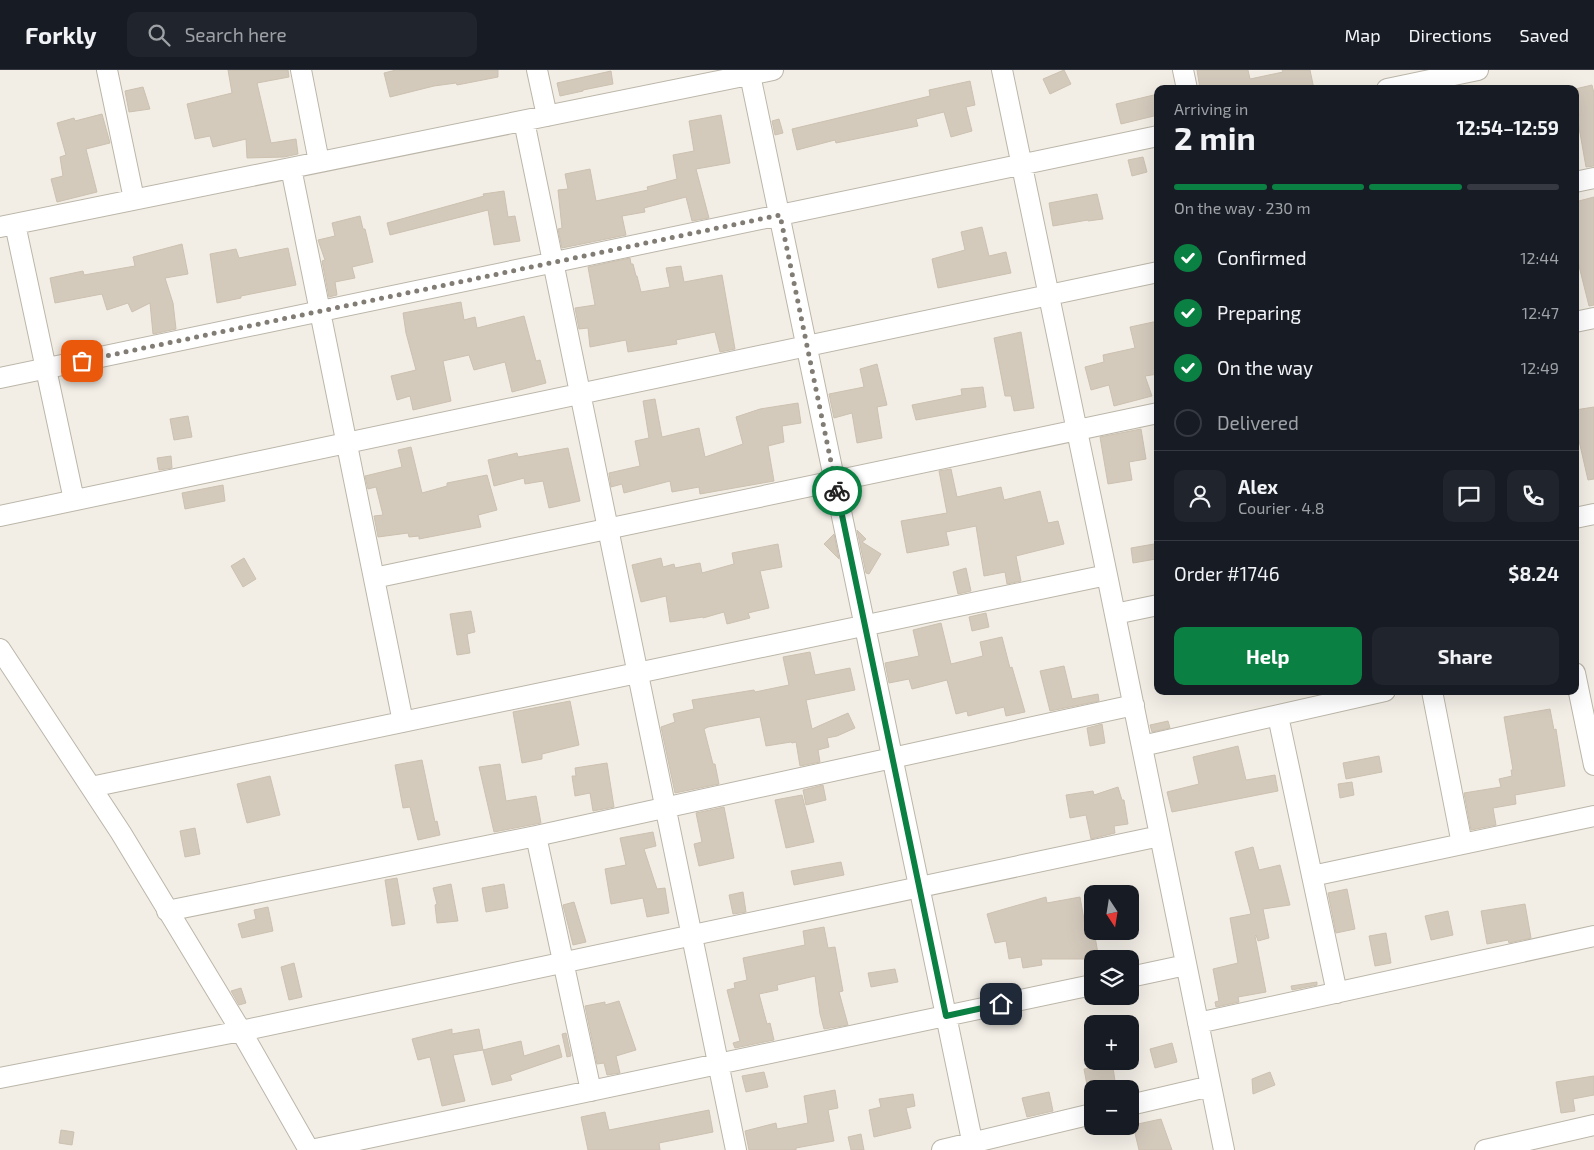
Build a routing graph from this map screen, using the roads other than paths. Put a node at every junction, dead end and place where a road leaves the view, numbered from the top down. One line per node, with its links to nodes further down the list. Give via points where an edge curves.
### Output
1 (107, 70): 20 (street)
2 (301, 70): 15 (street)
3 (537, 70): 12 (street)
4 (773, 70): 8 (street)
5 (1002, 70): 16 (street)
6 (1183, 70): 10 (street)
7 (1478, 70): 9 (street)
8 (750, 72): 12 (street); 21 (street)
9 (1421, 80): 11 (street)
10 (1186, 85)
11 (1402, 85)
12 (547, 116): 13 (street)
13 (524, 121): 15 (street); 23 (street)
14 (1154, 137): 16 (street)
15 (319, 162): 17 (street)
16 (1021, 164): 21 (street); 25 (street)
17 (291, 168): 20 (street); 26 (street)
18 (1594, 178): 19 (street)
19 (1579, 181)
20 (134, 200): 22 (street)
21 (780, 215): 23 (street); 29 (street)
22 (8, 225): 30 (street)
23 (553, 262): 26 (street); 32 (street)
24 (1154, 273): 25 (street)
25 (1049, 296): 29 (street); 34 (street)
26 (320, 311): 30 (street); 35 (street)
27 (1594, 318): 28 (street)
28 (1579, 321)
29 (807, 346): 32 (street); 36 (street)
30 (46, 368): 31 (street); 37 (street)
31 (0, 378)
32 (580, 394): 35 (street); 41 (street)
33 (1154, 413): 34 (street)
34 (1077, 430): 36 (street); 42 (street)
35 (347, 443): 37 (street); 43 (street)
36 (835, 481): 41 (street); 46 (street)
37 (74, 500): 39 (street)
38 (1594, 514): 40 (street)
39 (0, 516)
40 (1579, 517)
41 (608, 528): 43 (street); 48 (street)
42 (1107, 575): 45 (street); 46 (street)
43 (374, 578): 55 (street)
44 (1154, 606): 45 (street)
45 (1115, 614): 52 (street)
46 (865, 625): 48 (street); 57 (street)
47 (0, 649): 59 (street)
48 (638, 673): 55 (street); 60 (street)
49 (1579, 683): 53 (street)
50 (1368, 695): 54 (street)
51 (1433, 695): 64 (street)
52 (1134, 705): 56 (street); 57 (street)
53 (1588, 705): 58 (street)
54 (1278, 716): 56 (street); 65 (street)
55 (403, 722): 59 (street)
56 (1142, 746): 63 (street)
57 (893, 758): 60 (street); 66 (street)
58 (1594, 765)
59 (91, 787): 67 (street)
60 (666, 808): 62 (street); 68 (street)
61 (1594, 816): 64 (street)
62 (536, 836): 67 (street); 70 (street)
63 (1160, 836): 66 (street); 71 (street)
64 (1462, 844): 65 (street)
65 (1312, 876): 74 (street)
66 (920, 887): 68 (street); 75 (street)
67 (167, 911): 77 (street)
68 (692, 936): 70 (street); 78 (street)
69 (1594, 936): 74 (street)
70 (563, 963): 77 (street); 81 (street)
71 (1186, 965): 72 (street); 76 (street)
72 (1139, 975)
73 (1084, 987): 75 (street)
74 (1337, 993): 76 (street)
75 (946, 1016): 78 (street); 85 (street)
76 (1198, 1023): 80 (street)
77 (241, 1032): 79 (street); 86 (street)
78 (718, 1064): 81 (street); 87 (street)
79 (0, 1078)
80 (1211, 1086): 82 (street); 89 (street)
81 (591, 1091): 86 (street)
82 (1139, 1103)
83 (1084, 1116): 85 (street)
84 (1594, 1125): 90 (street)
85 (974, 1146): 88 (street)
86 (310, 1150)
87 (736, 1150)
88 (942, 1150)
89 (1224, 1150)
90 (1485, 1150)

